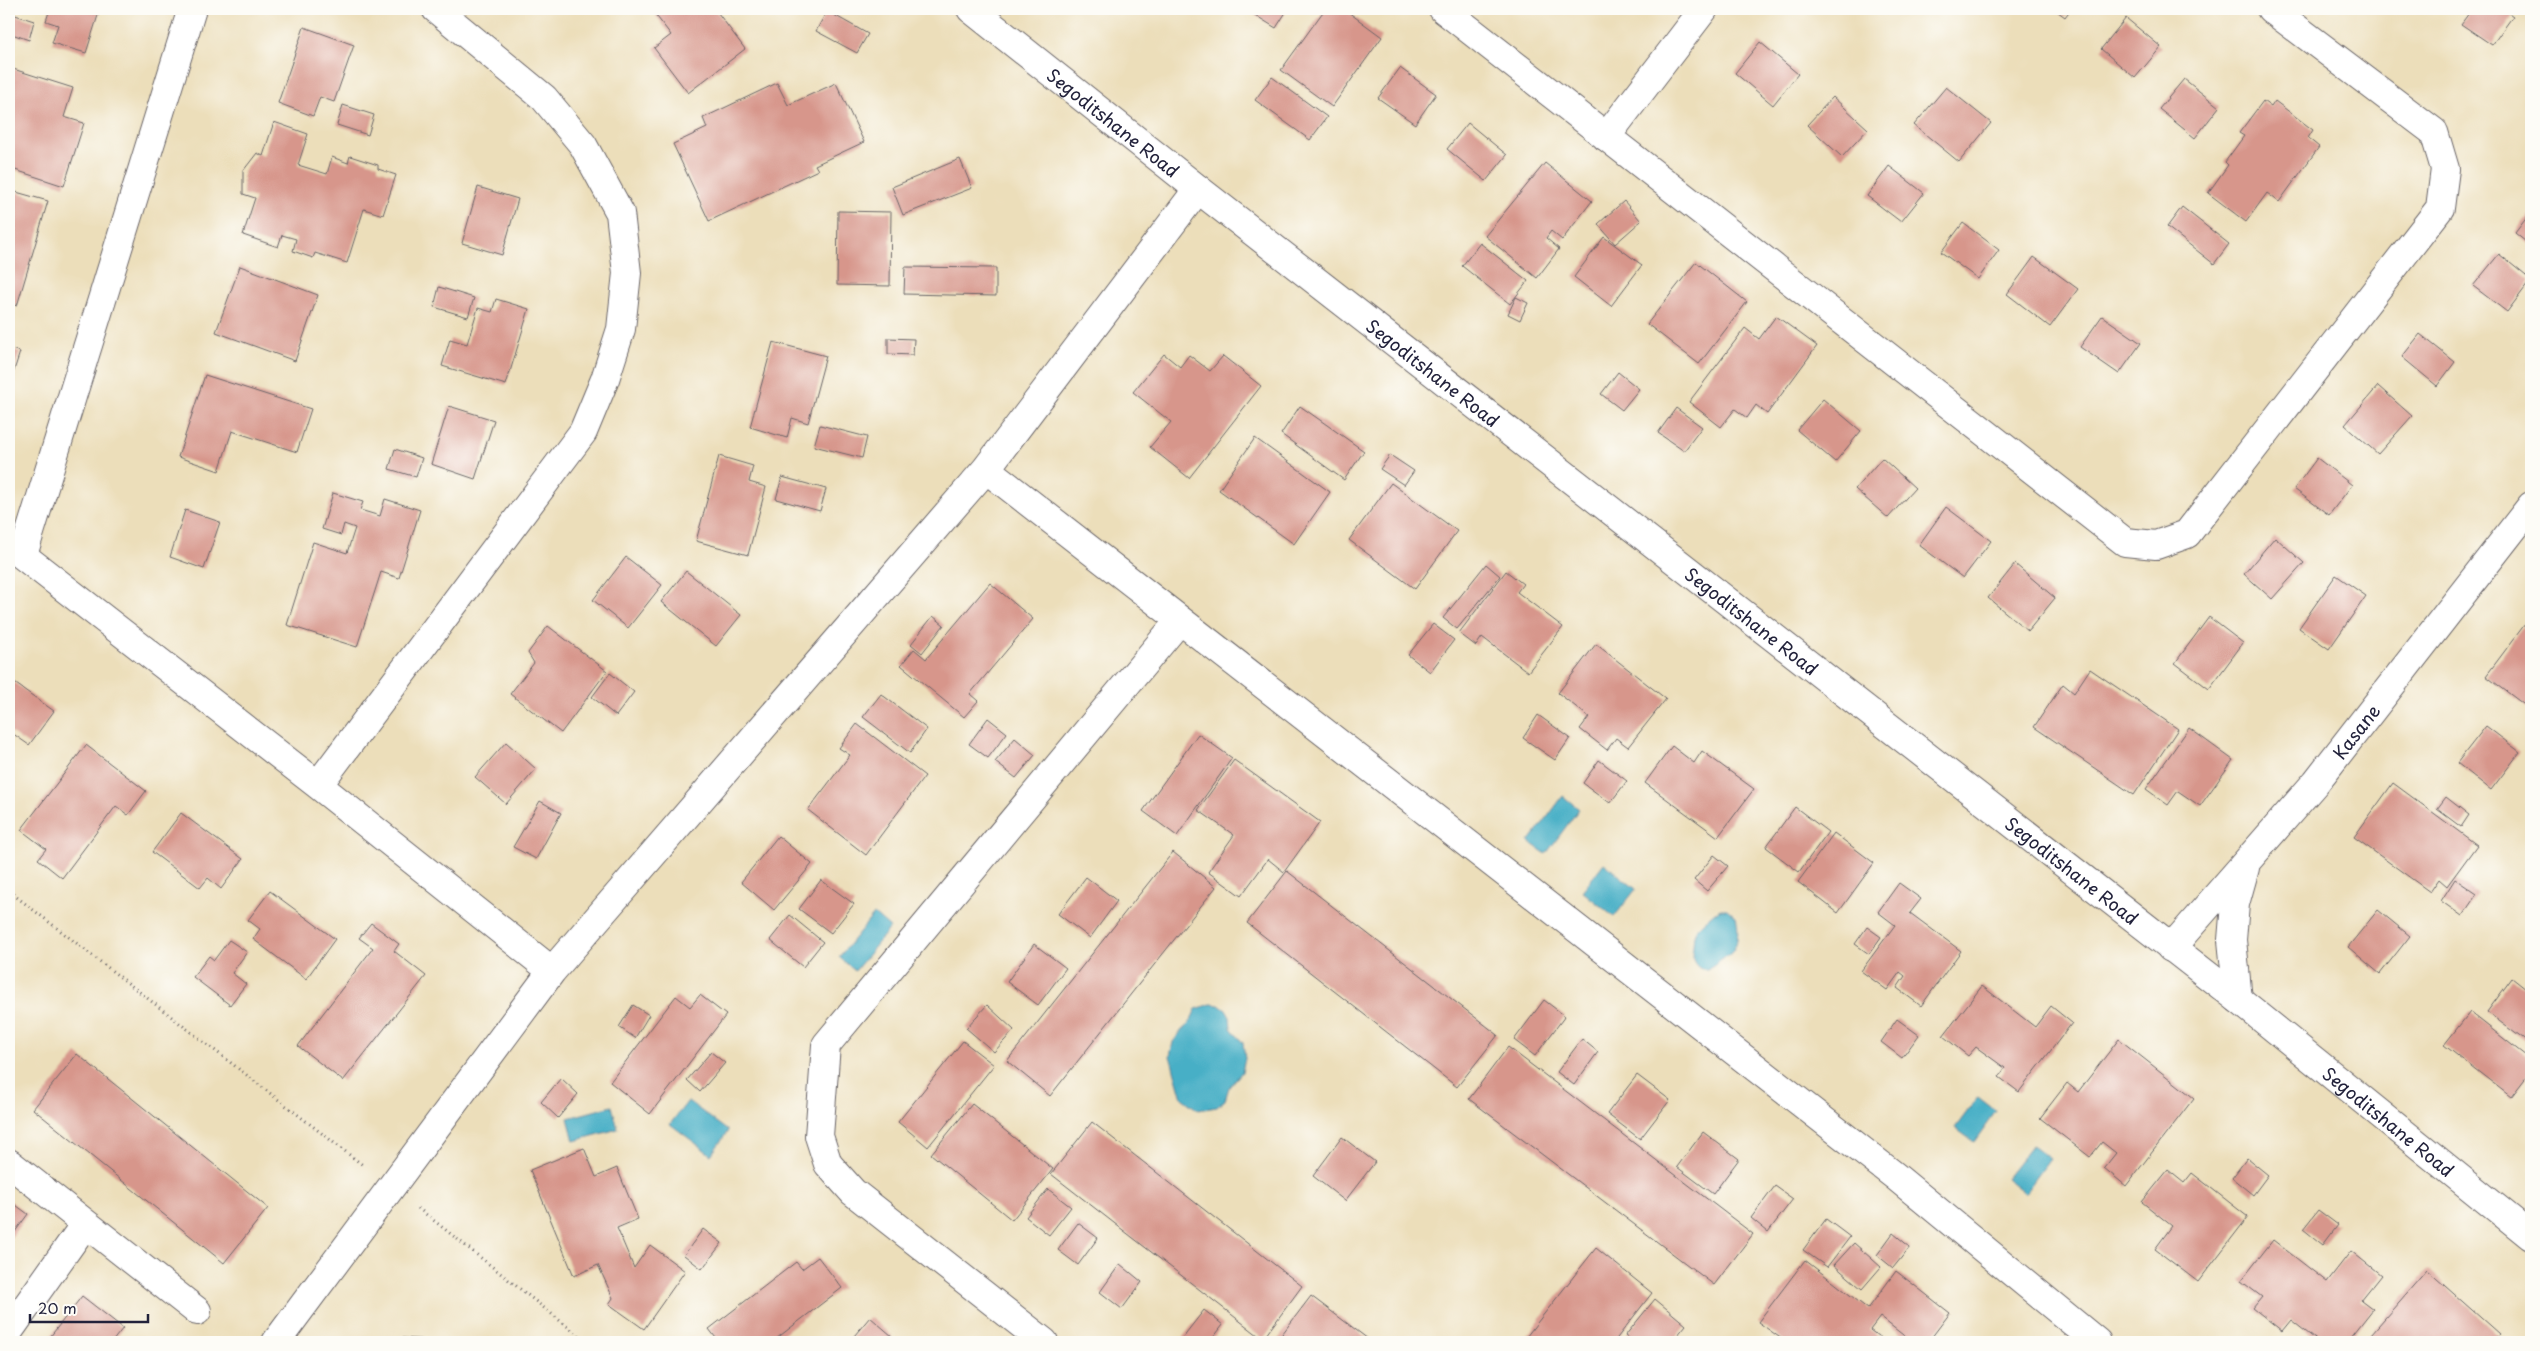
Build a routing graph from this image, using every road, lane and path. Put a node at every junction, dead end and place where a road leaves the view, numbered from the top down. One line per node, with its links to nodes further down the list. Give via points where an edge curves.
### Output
1 (192, 9): 11 (street)
2 (436, 9): 13 (street, via 544,98 583,145 620,213 628,273 621,329 583,432)
3 (971, 9): 8 (street, Segoditshane Road)
4 (1443, 9): 7 (street)
5 (1704, 9): 7 (street)
6 (2271, 9): 7 (street, via 2434,132 2445,169 2440,208 2186,534 2156,545 2125,542)
7 (1606, 137)
8 (1198, 189): 9 (street); 16 (street, Segoditshane Road)
9 (986, 469): 12 (street); 17 (street)
10 (2531, 506): 14 (street, Kasane, via 2316,782)
11 (16, 550): 13 (street)
12 (1180, 620): 27 (street, via 826,1045 819,1136 828,1164 853,1192); 28 (street, via 1895,1176)
13 (318, 785): 17 (street)
14 (2246, 862): 16 (street, Kasane); 18 (street, via 2235,904 2232,940)
15 (9, 890): 20 (path)
16 (2171, 948): 18 (street, Segoditshane Road)
17 (552, 971): 20 (street)
18 (2238, 999): 22 (street, Segoditshane Road)
19 (9, 1164): 21 (street)
20 (391, 1187): 25 (street); 26 (path)
21 (85, 1224): 23 (street); 24 (street)
22 (2531, 1236)
23 (197, 1311)
24 (9, 1331)
25 (276, 1342)
26 (588, 1342)
27 (1044, 1342)
28 (2097, 1342)

